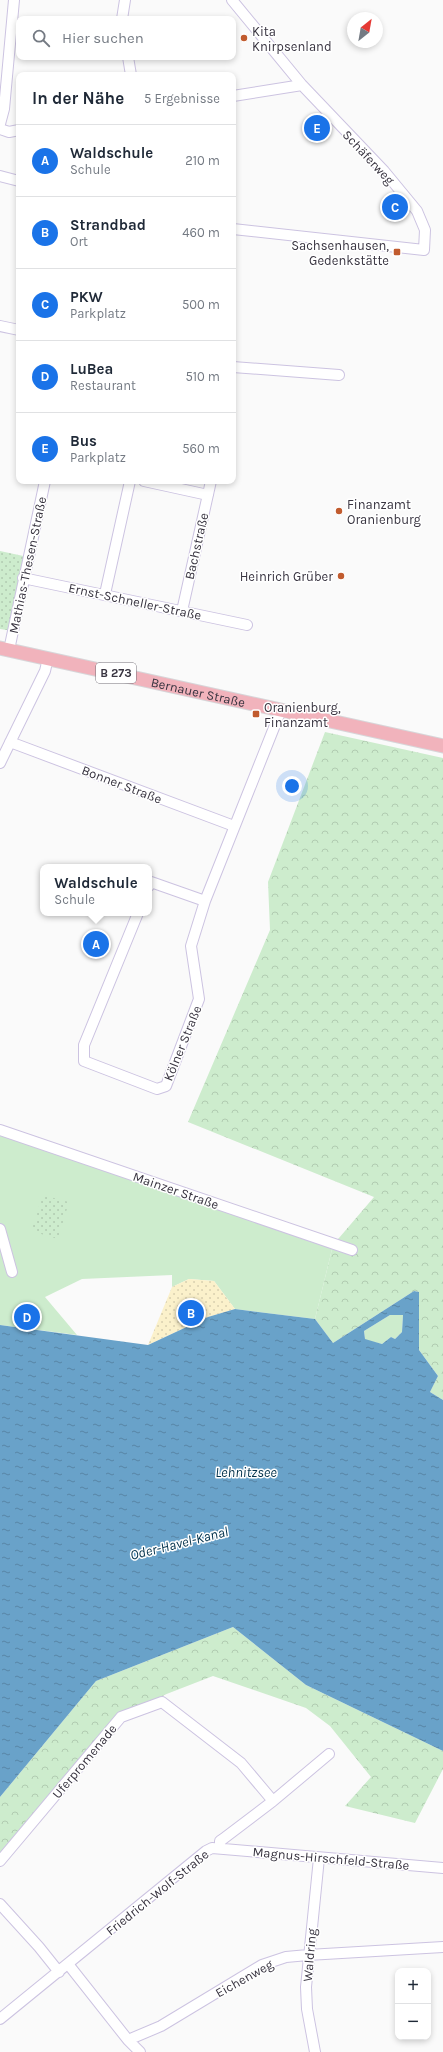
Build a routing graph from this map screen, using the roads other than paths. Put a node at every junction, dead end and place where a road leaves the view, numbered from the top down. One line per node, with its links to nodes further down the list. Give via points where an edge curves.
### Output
1 (14, 0): 9 (street, via 4,109)
2 (125, 0): 4 (street)
3 (232, 0): 7 (street, Schäferweg)
4 (122, 16)
5 (128, 60): 6 (street)
6 (130, 72)
7 (302, 85): 8 (street); 14 (street, Schäferweg, via 384,171 417,211 425,230 424,250)
8 (236, 96)
9 (0, 124)
10 (0, 129): 11 (street, via 8,132)
11 (16, 131)
12 (0, 176): 13 (street)
13 (16, 180)
14 (236, 229)
15 (0, 326): 16 (street)
16 (16, 329)
17 (236, 369): 18 (street)
18 (339, 374)
19 (44, 484): 24 (street, Mathias-Thesen-Straße)
20 (129, 484): 25 (street)
21 (158, 484): 23 (street)
22 (210, 484): 23 (street, Bachstraße)
23 (208, 495): 26 (street, Bachstraße)
24 (23, 578): 25 (street, Ernst-Schneller-Straße); 28 (street, Mathias-Thesen-Straße)
25 (104, 594): 26 (street, Ernst-Schneller-Straße)
26 (182, 612): 27 (street, Ernst-Schneller-Straße)
27 (247, 625)
28 (4, 649): 29 (main road, Bernauer Straße / B 273)
29 (48, 658): 30 (main road, Bernauer Straße / B 273); 31 (street, via 45,671)
30 (281, 710): 32 (main road, Bernauer Straße / B 273); 34 (street, Kölner Straße)
31 (10, 742): 33 (street); 34 (street, Bonner Straße)
32 (443, 746)
33 (0, 763)
34 (234, 826): 36 (street, Kölner Straße)
35 (152, 882): 36 (street)
36 (205, 901): 37 (street, Kölner Straße, via 191,946 200,999 166,1086 157,1089 84,1061 84,1045)
37 (137, 916)
38 (0, 1130): 40 (street, Mainzer Straße)
39 (0, 1229): 41 (street)
40 (352, 1250)
41 (12, 1272)
42 (329, 1754): 43 (street, Friedrich-Wolf-Straße)
43 (273, 1801): 44 (street, Friedrich-Wolf-Straße, via 220,1841); 46 (street, Uferpromenade, via 241,1763 162,1702 121,1717)
44 (220, 1847): 45 (street, Magnus-Hirschfeld-Straße); 51 (street, Friedrich-Wolf-Straße, via 206,1851)
45 (319, 1858): 47 (street, Magnus-Hirschfeld-Straße); 50 (street, Waldring)
46 (0, 1862)
47 (443, 1868)
48 (0, 1904): 52 (street)
49 (443, 1946): 50 (street, Eichenweg)
50 (308, 1955): 54 (street, Eichenweg, via 286,1957 262,1965 161,2026); 56 (street, Waldring, via 307,2009)
51 (68, 1964): 52 (street, Friedrich-Wolf-Straße); 54 (street)
52 (59, 1972): 53 (street, Friedrich-Wolf-Straße)
53 (0, 2018)
54 (128, 2040): 55 (street)
55 (140, 2052)
56 (315, 2052)

